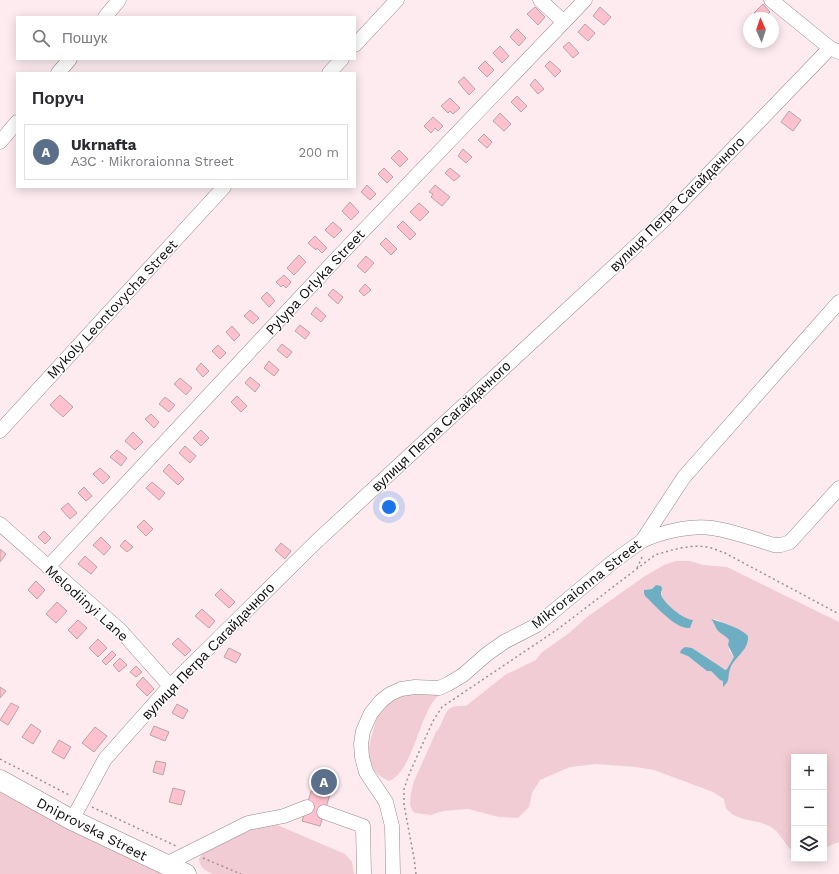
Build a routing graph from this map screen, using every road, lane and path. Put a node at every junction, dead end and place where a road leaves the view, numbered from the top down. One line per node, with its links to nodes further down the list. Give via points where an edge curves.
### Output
1 (119, 0): 6 (street)
2 (396, 0): 8 (street)
3 (540, 0): 7 (street)
4 (585, 0): 7 (street, Pylypa Orlyka Street)
5 (772, 0): 9 (street)
6 (105, 16)
7 (564, 22): 22 (street, Pylypa Orlyka Street, via 338,257)
8 (356, 44)
9 (834, 50): 24 (street, вулиця Петра Сагайдачного, via 665,219 317,541)
10 (69, 60): 12 (street)
11 (341, 60): 13 (street)
12 (59, 72)
13 (330, 72)
14 (16, 123): 15 (street)
15 (0, 142)
16 (223, 188): 18 (street, Mykoly Leontovycha Street)
17 (839, 302): 21 (street, Mikroraionna Street, via 684,477)
18 (0, 431)
19 (839, 488): 21 (street, via 790,542 781,545 710,527 662,533)
20 (0, 524): 22 (street, Melodiinyi Lane)
21 (642, 541): 36 (street, Mikroraionna Street, via 537,625 504,642 463,675 439,688 401,689 381,700 371,713 363,731 362,756 366,772 386,802 392,826)
22 (48, 567): 24 (street, Melodiinyi Lane, via 120,630)
23 (839, 614): 37 (path, via 725,553 708,547 686,547 655,555 558,629 442,707 433,721 404,789 404,805)
24 (170, 686): 27 (street, вулиця Петра Сагайдачного, via 105,759)
25 (0, 759): 27 (path)
26 (0, 780): 30 (highway, Dniprovska Street)
27 (82, 802): 30 (street, вулиця Петра Сагайдачного); 31 (path)
28 (307, 806): 31 (street, via 284,816 248,823)
29 (324, 812): 35 (street, via 363,826)
30 (72, 820): 32 (highway, Dniprovska Street)
31 (189, 852): 32 (street); 34 (path)
32 (164, 865): 33 (highway, Dniprovska Street)
33 (186, 874)
34 (241, 874)
35 (364, 874)
36 (393, 874)
37 (416, 874)

